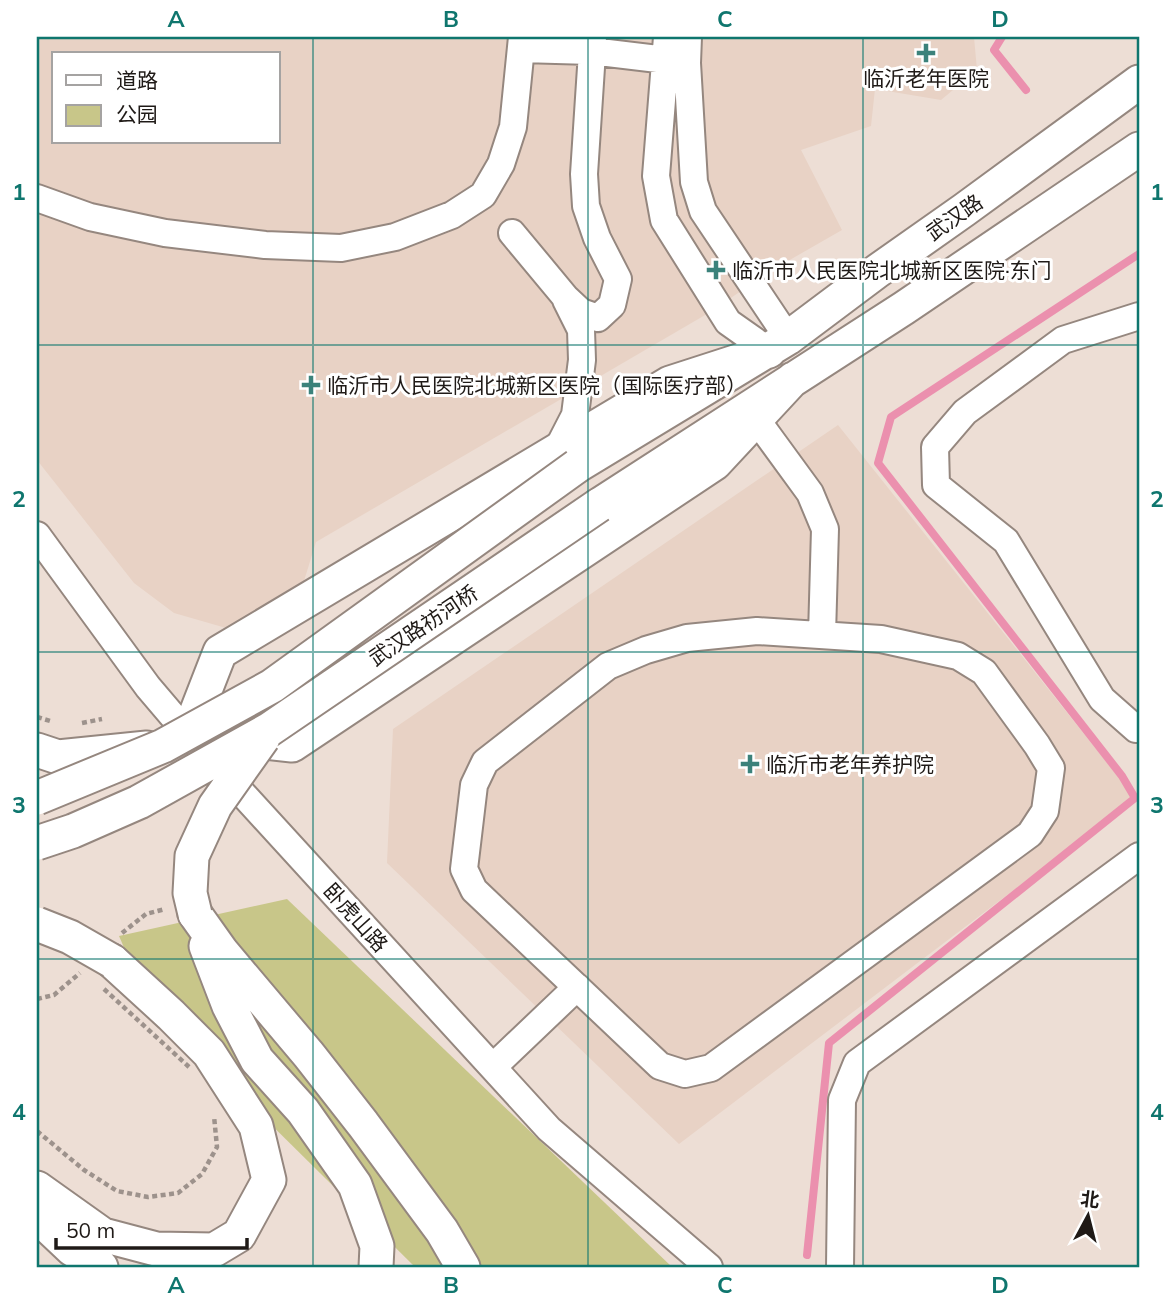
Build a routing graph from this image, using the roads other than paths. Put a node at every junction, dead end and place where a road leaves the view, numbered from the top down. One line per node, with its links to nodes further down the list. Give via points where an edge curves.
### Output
1 (522, 43): 2 (street); 6 (street, via 513,127 501,164 483,195 452,215 395,237 341,248 265,245 165,233 90,217)
2 (592, 44): 3 (street); 8 (street, via 586,206 618,279 612,305 598,318 581,312)
3 (677, 49): 10 (street, via 694,182 703,211); 10 (street, via 656,176 664,220 727,321)
4 (1139, 82): 10 (main road, 武汉路)
5 (1139, 149): 11 (main road)
6 (37, 198)
7 (512, 233): 8 (street)
8 (566, 298): 13 (street, via 581,330 582,360)
9 (1139, 316): 17 (street, via 1063,340 965,412 934,447 936,485 1006,541 1102,699)
10 (779, 344): 13 (main road, 武汉路祊河桥)
11 (793, 379): 12 (main road); 16 (main road, 武汉路祊河桥, bridge)
12 (756, 419): 15 (street, via 810,493 825,529); 18 (main road, via 715,463 292,745)
13 (567, 458): 18 (main road, 武汉路祊河桥, bridge, via 272,686); 18 (main road, via 219,652)
14 (37, 536): 18 (street, 卧虎山路, via 148,687)
15 (822, 635): 25 (street, via 757,631 687,638 646,650 608,666 485,762 474,785 464,869 474,890); 25 (street, via 881,639 958,656 984,672 1051,768 1045,811 1030,834 711,1068 685,1074 660,1066)
16 (270, 729): 21 (main road, 武汉路祊河桥, bridge, via 139,803); 23 (main road, bridge, via 215,806 192,856 190,892)
17 (1139, 729)
18 (176, 740): 19 (main road, bridge, via 58,758); 20 (main road, 武汉路祊河桥, bridge); 26 (street, 卧虎山路)
19 (37, 750)
20 (37, 798)
21 (37, 843)
22 (1139, 856): 33 (street, via 857,1063 842,1100)
23 (195, 914): 30 (main road, via 229,1006 257,1060 303,1111 355,1185 377,1246); 31 (main road, via 363,1124)
24 (37, 924): 27 (main road, bridge, via 70,937 100,973 171,1015 209,1053 256,1126 270,1180 239,1235 214,1250 156,1250 103,1235)
25 (577, 987): 26 (street)
26 (493, 1067): 32 (street, 卧虎山路, via 549,1129)
27 (37, 1188)
28 (37, 1216): 29 (main road, via 72,1249)
29 (101, 1267)
30 (376, 1267)
31 (463, 1267)
32 (709, 1267)
33 (840, 1267)

